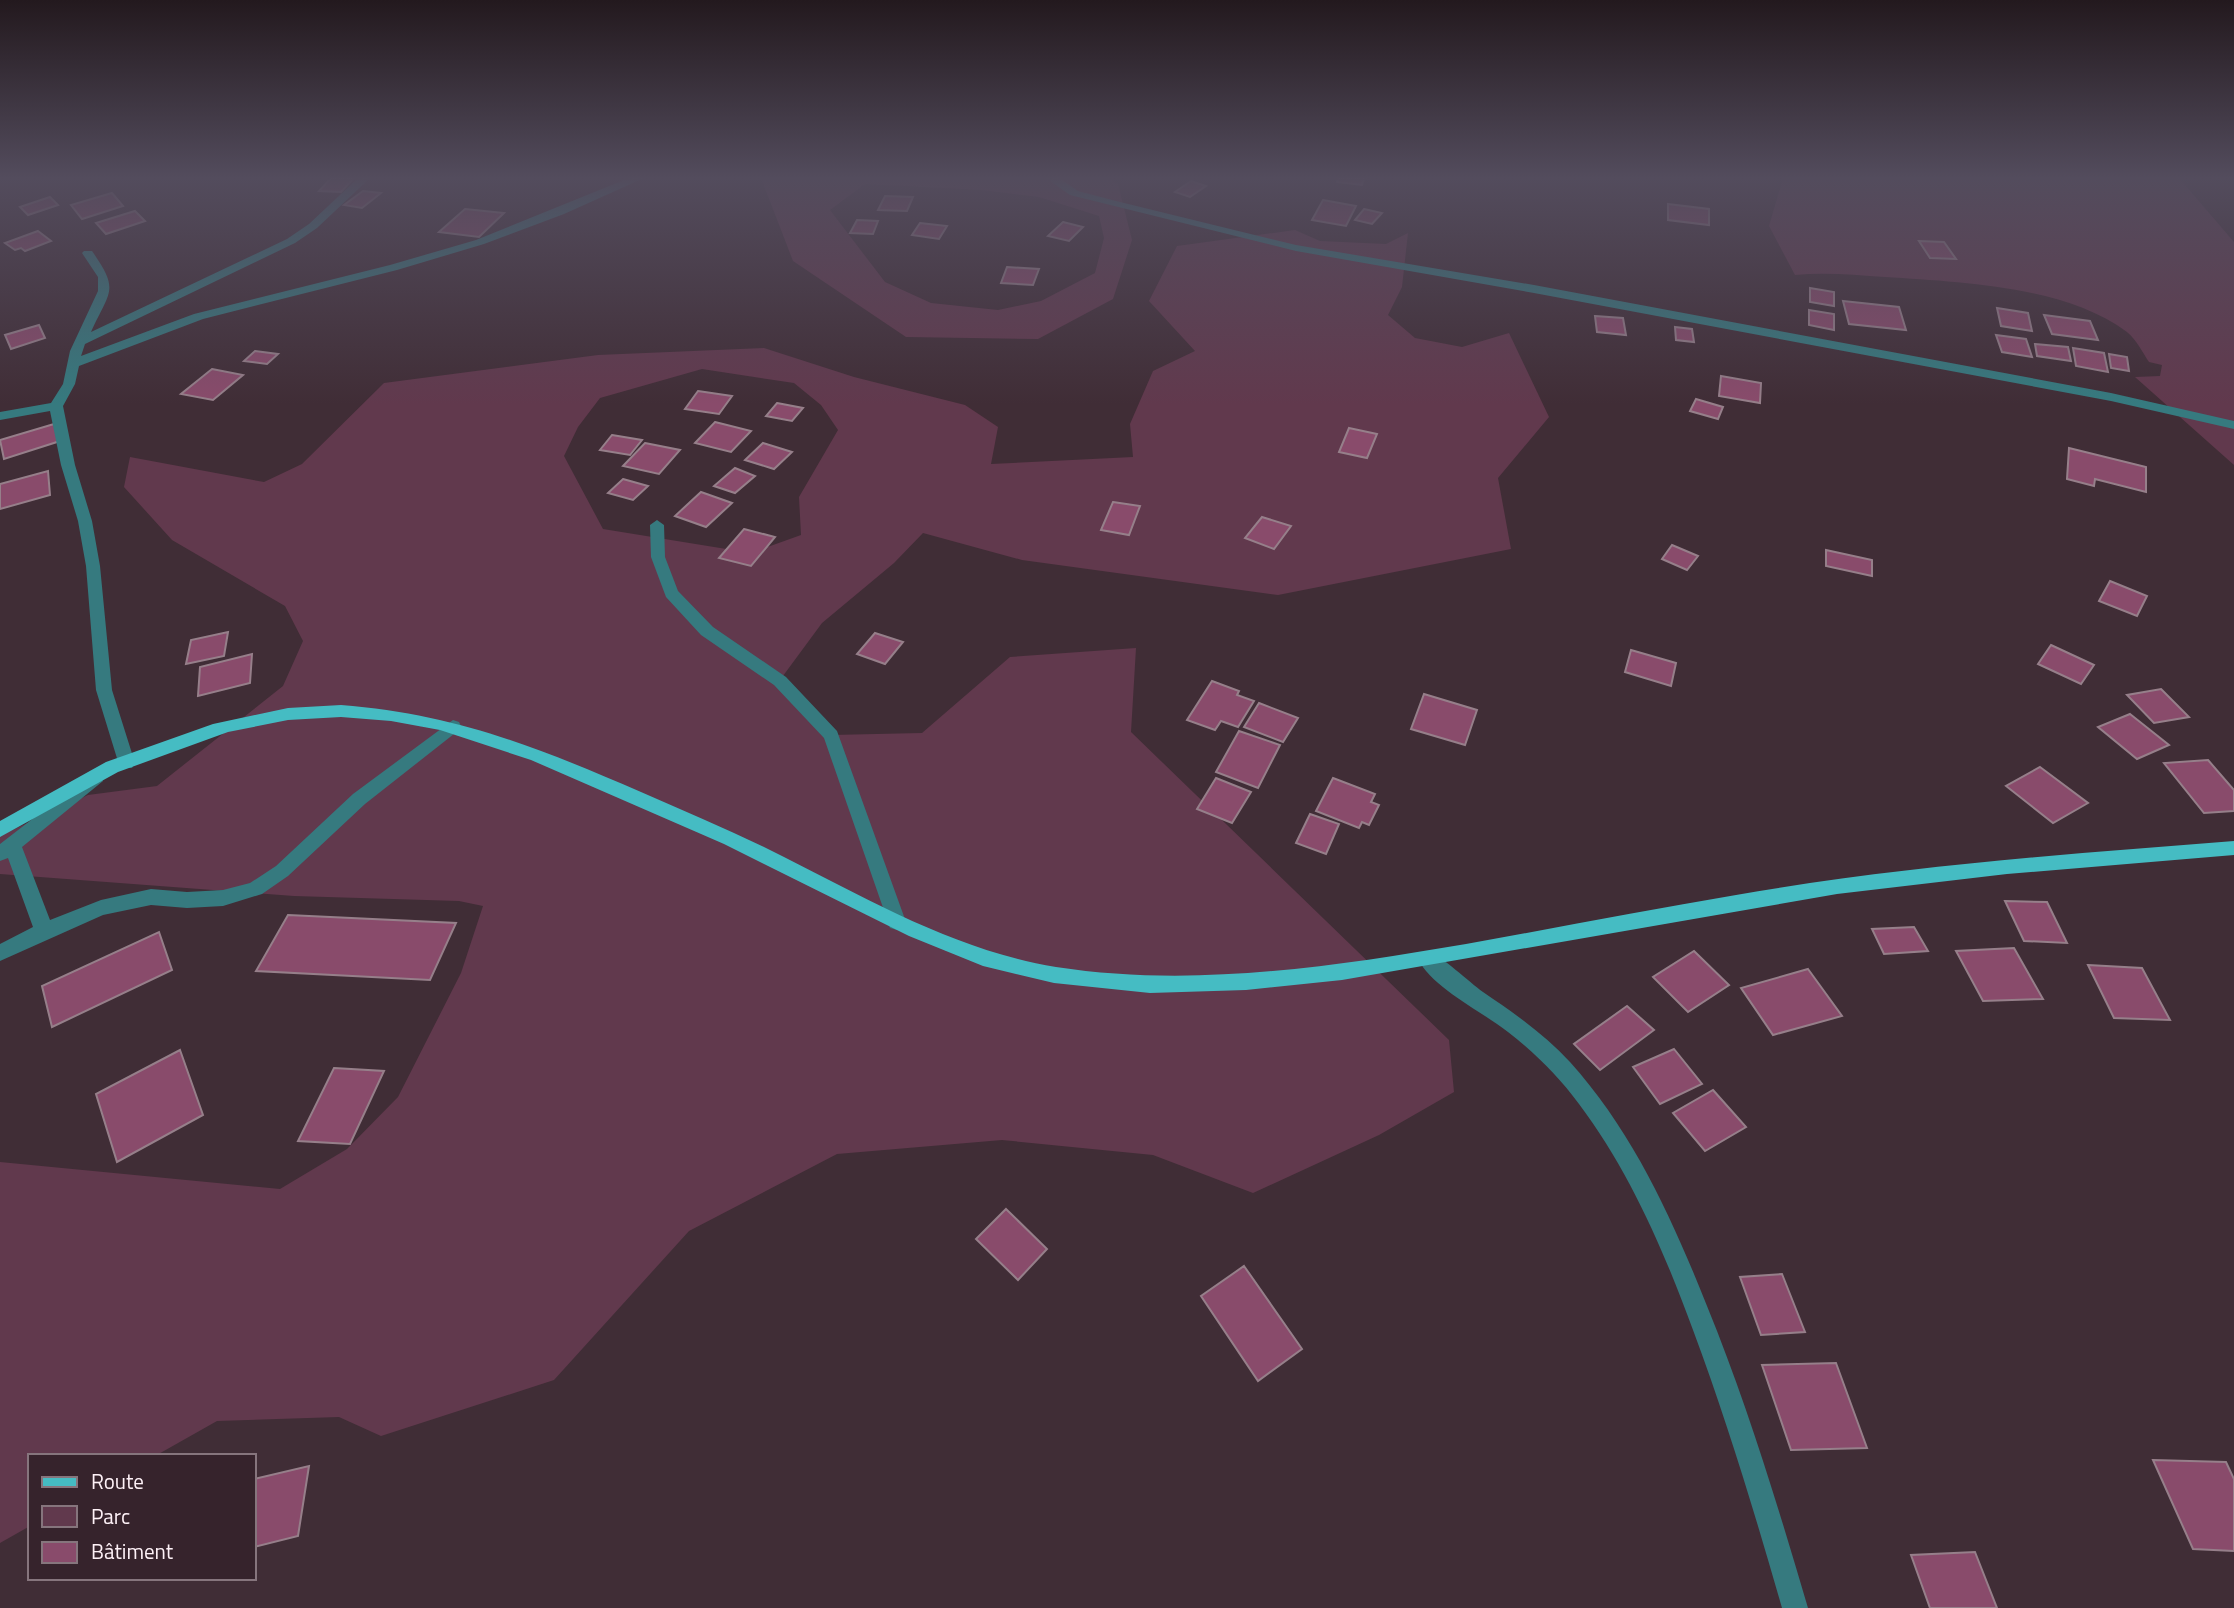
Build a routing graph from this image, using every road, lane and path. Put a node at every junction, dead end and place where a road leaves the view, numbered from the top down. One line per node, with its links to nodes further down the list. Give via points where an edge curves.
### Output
1 (88, 253): 5 (street, via 104,277 104,291)
2 (266, 253): 5 (street)
3 (443, 253): 6 (street, via 233,306)
4 (1325, 253): 9 (street, via 2098,394)
5 (80, 342): 6 (street)
6 (73, 364): 7 (street, via 69,384)
7 (56, 406): 8 (street); 12 (street, via 93,566 104,690)
8 (0, 416)
9 (2234, 425)
10 (657, 525): 15 (street, via 658,557 671,593 707,631 780,681 831,735)
11 (453, 726): 12 (main road, via 393,713 285,714 229,725); 15 (main road, via 528,750 764,855); 16 (street, via 359,799 255,890 223,898 151,897 101,908)
12 (119, 765): 13 (main road)
13 (4, 843): 16 (street)
14 (2234, 848): 18 (main road, via 1808,891)
15 (897, 922): 18 (main road, via 976,955 1052,975 1148,984 1259,983)
16 (44, 931): 17 (street)
17 (0, 953)
18 (1427, 958): 19 (street, via 1446,978 1519,1028 1562,1068 1641,1181 1727,1386)
19 (1795, 1608)

